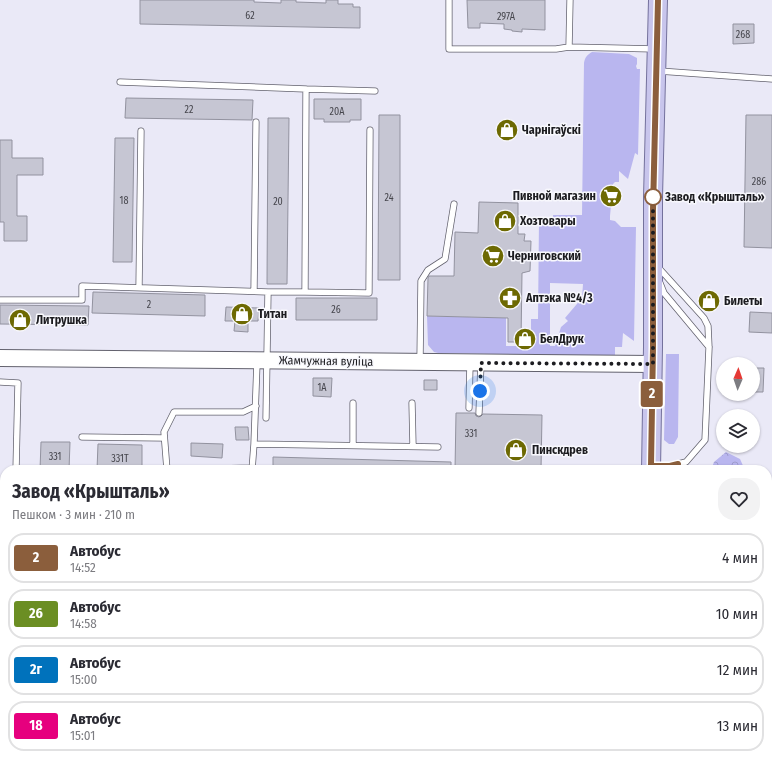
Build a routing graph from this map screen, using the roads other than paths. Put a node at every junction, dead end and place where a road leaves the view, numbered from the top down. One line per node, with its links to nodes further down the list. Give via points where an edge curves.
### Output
1 (449, 0): 4 (lane, via 449,49)
2 (570, 0): 4 (lane)
3 (658, 0): 5 (main road)
4 (569, 47): 5 (lane)
5 (657, 49): 6 (main road)
6 (657, 71): 7 (lane); 15 (main road)
7 (772, 80)
8 (120, 82): 9 (lane)
9 (306, 89): 10 (lane); 19 (lane)
10 (375, 91)
11 (256, 122): 17 (lane)
12 (370, 130): 19 (lane, via 369,293)
13 (141, 131): 16 (lane)
14 (454, 204): 24 (lane, via 445,259 428,270 421,282)
15 (653, 262): 21 (lane, via 664,293); 21 (lane, via 704,318 708,326); 26 (main road)
16 (139, 288): 17 (lane); 20 (lane, via 82,286 82,300)
17 (254, 291): 18 (lane)
18 (268, 292): 19 (lane); 23 (lane)
19 (305, 292)
20 (0, 300)
21 (709, 348): 44 (lane, via 705,440 686,462)
22 (0, 358): 23 (main road, Жамчужная вуліца)
23 (262, 361): 24 (main road, Жамчужная вуліца); 30 (lane); 33 (lane)
24 (420, 362): 25 (main road, Жамчужная вуліца)
25 (476, 363): 26 (main road, Жамчужная вуліца); 31 (lane); 32 (lane)
26 (653, 364): 43 (main road)
27 (0, 382): 40 (lane, via 18,382)
28 (353, 402): 37 (lane)
29 (412, 403): 38 (lane)
30 (256, 406): 35 (lane, via 243,412 174,412 164,432); 36 (lane)
31 (469, 408)
32 (479, 413)
33 (266, 418)
34 (82, 437): 35 (lane)
35 (164, 438): 41 (lane)
36 (254, 444): 37 (lane); 42 (lane)
37 (353, 445): 38 (lane)
38 (413, 446): 39 (lane)
39 (438, 447)
40 (16, 465)
41 (167, 465)
42 (252, 465)
43 (651, 465)
44 (674, 465)

